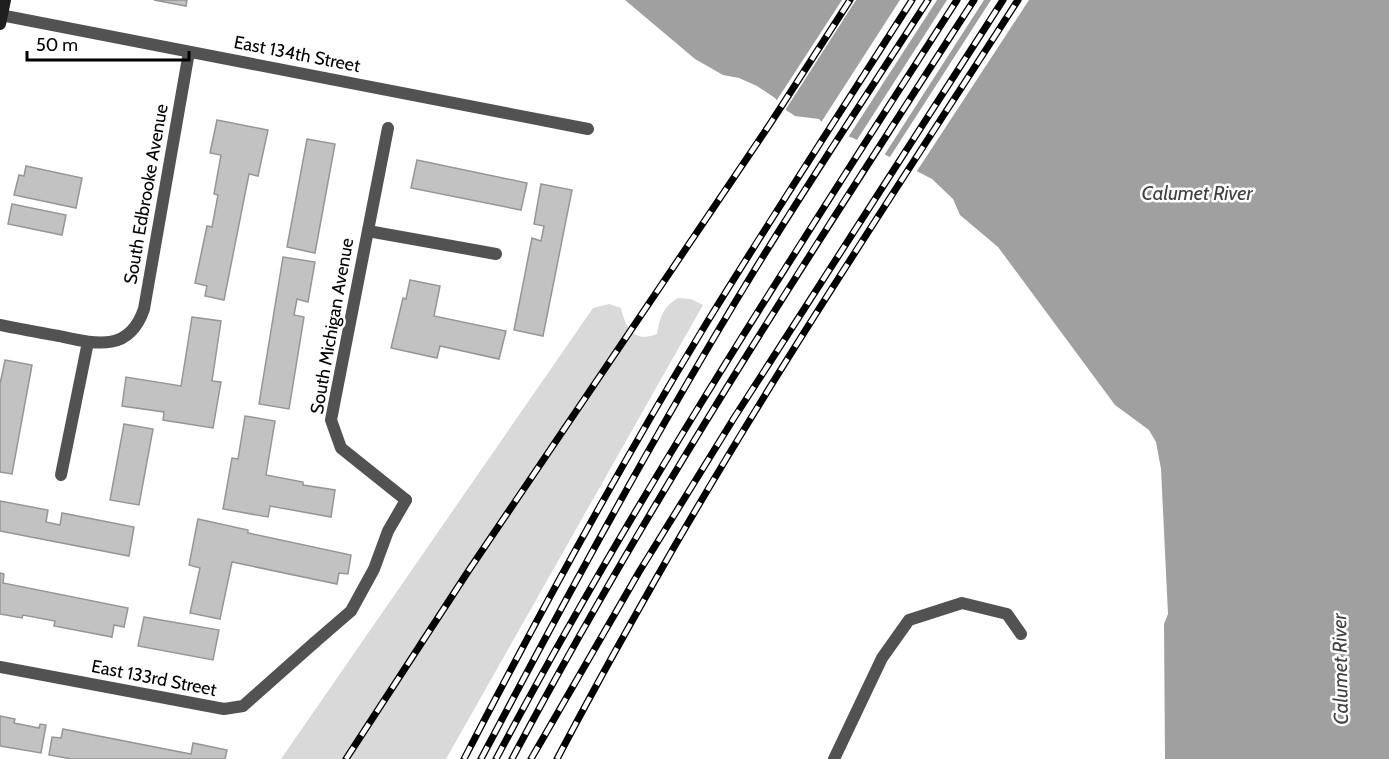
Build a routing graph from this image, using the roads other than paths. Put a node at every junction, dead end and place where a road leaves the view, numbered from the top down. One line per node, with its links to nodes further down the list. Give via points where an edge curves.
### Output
1 (5, 0): 2 (main road)
2 (1, 18): 3 (street, East 134th Street)
3 (189, 52): 5 (street, East 134th Street); 9 (street, South Edbrooke Avenue, via 144,309 135,328 126,336 104,343)
4 (388, 128): 6 (street, South Michigan Avenue)
5 (588, 129)
6 (368, 231): 7 (street); 11 (street, South Michigan Avenue, via 331,420 341,448)
7 (496, 254)
8 (0, 325): 9 (street)
9 (88, 342): 10 (street)
10 (61, 475)
11 (406, 500): 13 (street, East 133rd Street, via 351,611 243,706 224,709)
12 (1021, 634): 14 (street, via 1007,614 962,603 909,620 882,658)
13 (0, 667)
14 (834, 759)

